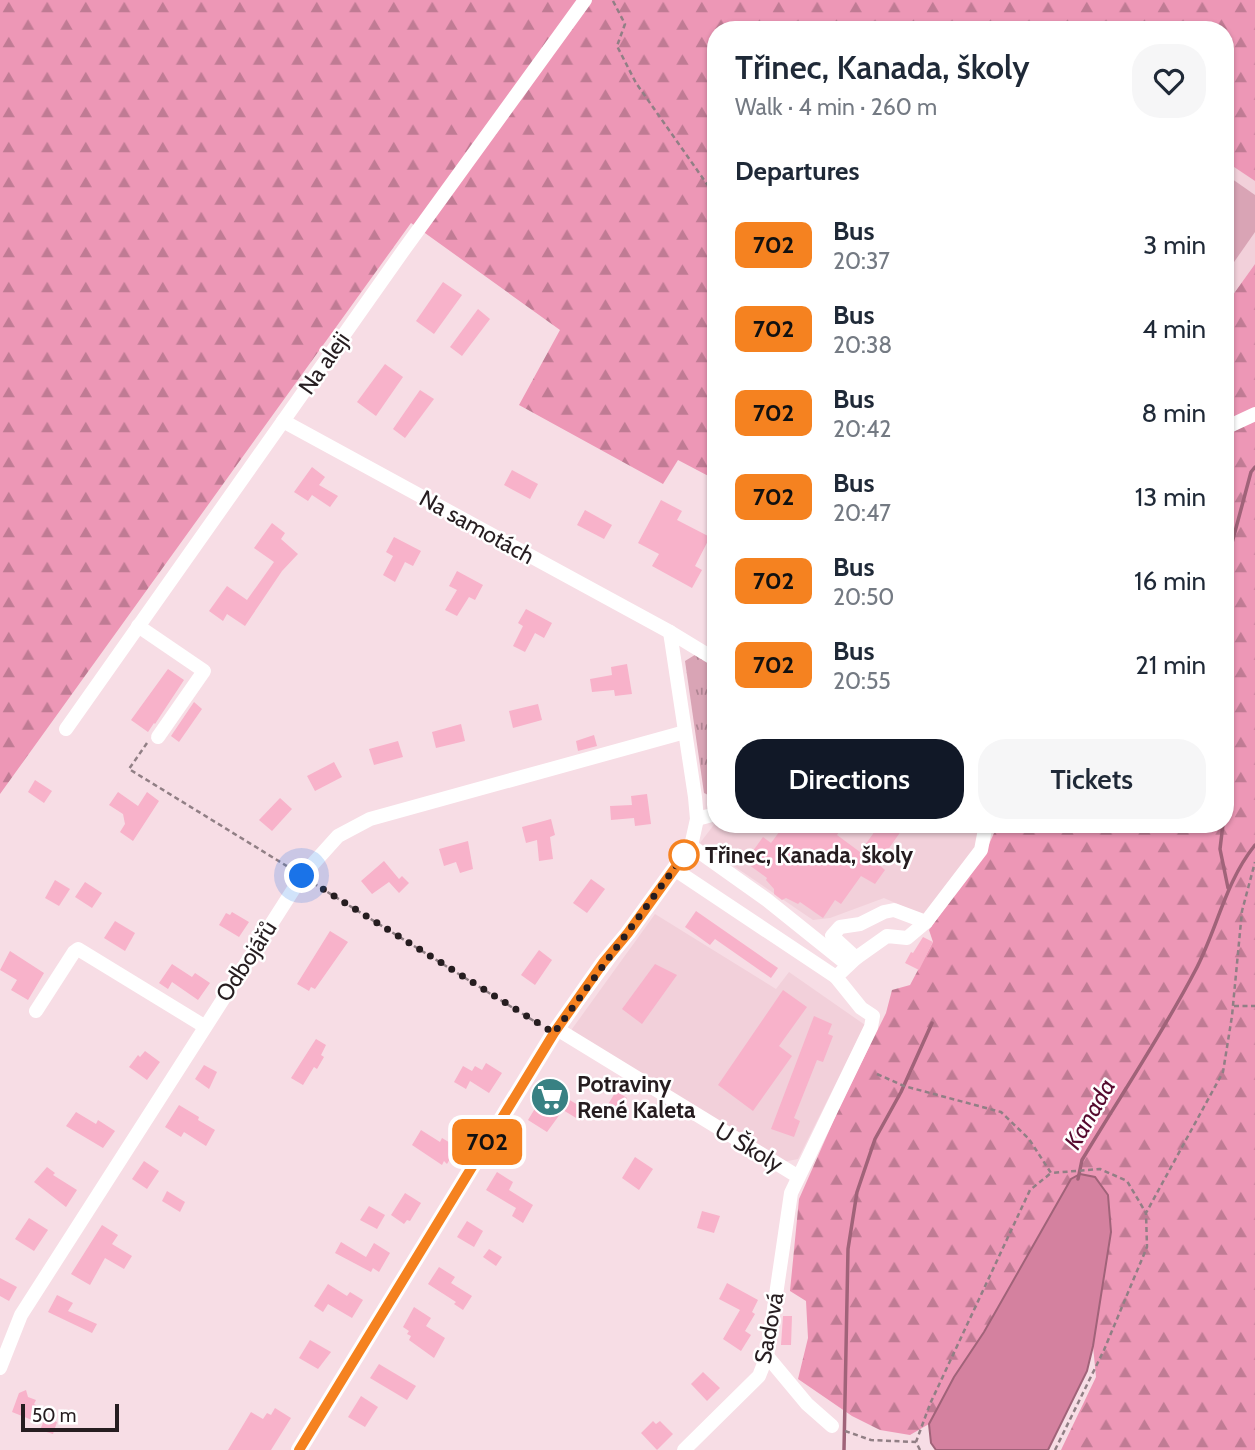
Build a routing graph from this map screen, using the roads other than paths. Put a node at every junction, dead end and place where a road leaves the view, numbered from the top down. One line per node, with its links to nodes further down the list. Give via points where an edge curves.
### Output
1 (585, 0): 3 (street, Na aleji)
2 (1255, 414): 4 (street)
3 (283, 421): 5 (street, Na aleji); 6 (street, Na samotách)
4 (1234, 424)
5 (138, 626): 8 (street, Na aleji); 10 (street, via 204,671)
6 (670, 632): 7 (street, Na samotách); 9 (street)
7 (707, 655)
8 (66, 729)
9 (685, 732): 12 (street); 20 (street, Odbojářů, via 370,818 338,836 302,876)
10 (158, 737)
11 (707, 816): 12 (street)
12 (697, 818): 14 (street)
13 (984, 833): 16 (street, via 981,850)
14 (691, 846): 15 (street); 17 (street)
15 (674, 869): 18 (street); 21 (street)
16 (926, 922): 17 (street, via 907,938 887,936); 17 (street, via 894,910 840,927 832,936)
17 (852, 961): 18 (street)
18 (836, 977): 22 (street, Sadová, via 873,1016 871,1027)
19 (36, 1011): 20 (street, via 78,949)
20 (204, 1026): 24 (street, Odbojářů, via 21,1315)
21 (556, 1031): 22 (street, U Školy); 26 (street)
22 (797, 1176): 23 (street, Sadová)
23 (767, 1356): 25 (street); 27 (street, Sadová, via 759,1376)
24 (0, 1368)
25 (832, 1426)
26 (299, 1450)
27 (684, 1450)

